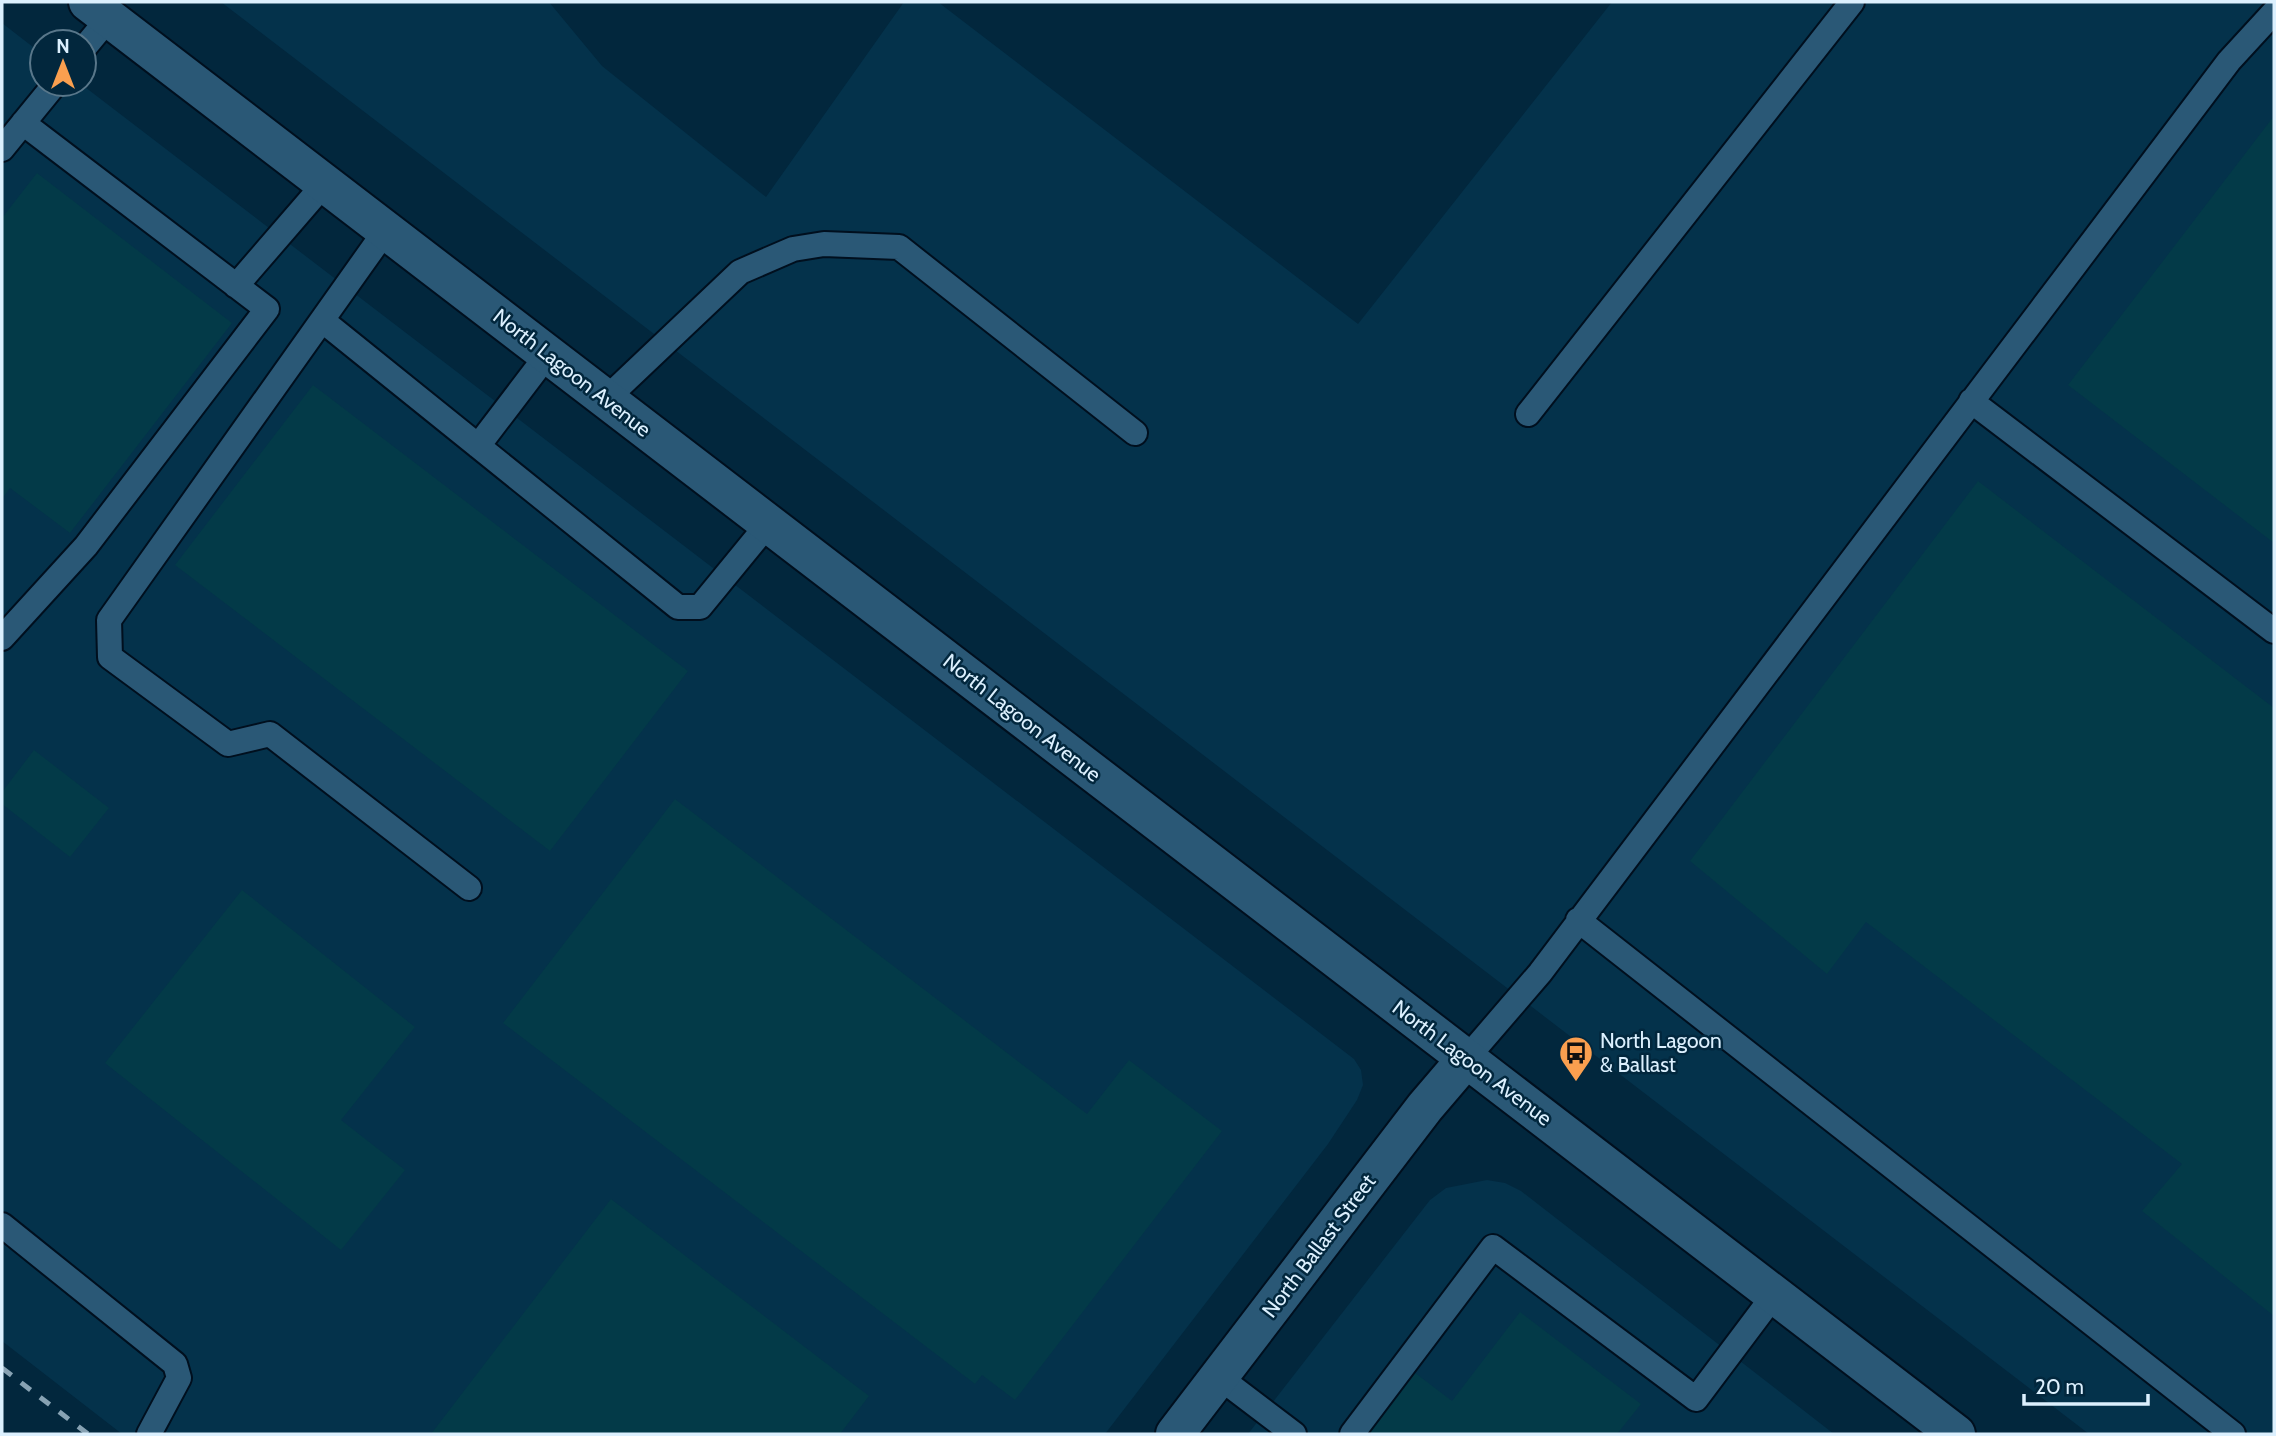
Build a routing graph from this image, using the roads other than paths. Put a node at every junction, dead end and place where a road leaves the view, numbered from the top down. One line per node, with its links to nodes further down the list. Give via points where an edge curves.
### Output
1 (1852, 2): 15 (lane)
2 (99, 10): 4 (lane); 8 (street, North Lagoon Avenue)
3 (2274, 12): 14 (lane, via 2229,61)
4 (92, 28)
5 (44, 98): 6 (lane)
6 (23, 123): 7 (lane); 10 (lane)
7 (2, 149)
8 (325, 183): 9 (street, North Lagoon Avenue); 10 (lane)
9 (386, 230): 11 (lane); 12 (street, North Lagoon Avenue)
10 (236, 286): 20 (lane, via 267,309 86,546)
11 (323, 321): 17 (lane); 21 (lane, via 109,620 110,657 228,744 270,734)
12 (548, 354): 13 (street, North Lagoon Avenue); 17 (lane)
13 (606, 399): 16 (lane, via 740,272 793,249 824,244 899,247); 18 (street, North Lagoon Avenue)
14 (1971, 401): 19 (lane); 22 (lane)
15 (1528, 414)
16 (1135, 433)
17 (478, 446): 18 (lane, via 678,607 700,607)
18 (768, 524): 23 (street, North Lagoon Avenue)
19 (2274, 631)
20 (2, 638)
21 (469, 888)
22 (1578, 920): 23 (lane); 32 (lane)
23 (1466, 1059): 25 (street, North Lagoon Avenue); 26 (street, North Ballast Street)
24 (2, 1225): 27 (lane, via 175,1364 179,1378)
25 (1774, 1295): 30 (lane, via 1696,1399 1493,1247); 31 (street, North Lagoon Avenue)
26 (1219, 1377): 28 (street, North Ballast Street); 29 (lane)
27 (149, 1434)
28 (1175, 1434)
29 (1294, 1434)
30 (1352, 1434)
31 (1956, 1434)
32 (2232, 1434)

